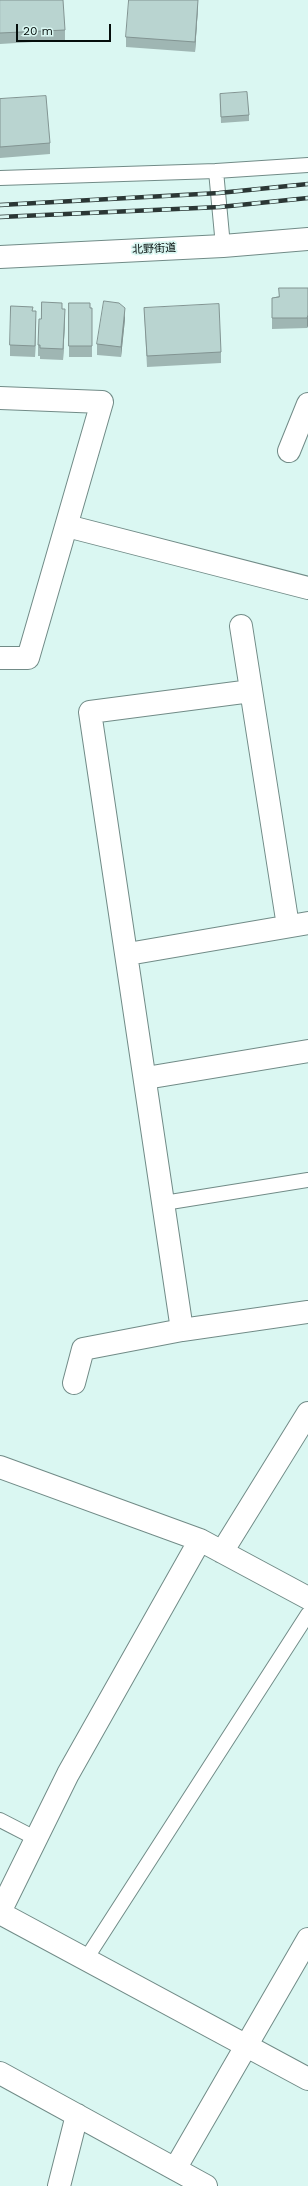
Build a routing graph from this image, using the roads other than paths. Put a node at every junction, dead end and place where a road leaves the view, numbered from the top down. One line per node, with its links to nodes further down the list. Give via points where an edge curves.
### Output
1 (308, 165): 2 (lane)
2 (216, 171): 3 (lane); 5 (lane)
3 (0, 178)
4 (308, 239): 5 (street, 北野街道)
5 (223, 246): 6 (street, 北野街道)
6 (0, 257)
7 (0, 398): 10 (street, via 102,402)
8 (308, 404): 9 (street)
9 (289, 451)
10 (67, 526): 11 (street); 13 (street, via 28,658)
11 (308, 588)
12 (242, 626): 14 (street)
13 (0, 658)
14 (251, 691): 15 (street); 16 (street, via 90,712)
15 (298, 924): 16 (street)
16 (128, 954): 18 (street)
17 (308, 1051): 18 (street)
18 (146, 1078): 20 (street)
19 (308, 1180): 20 (lane)
20 (164, 1203): 22 (street)
21 (308, 1312): 22 (street)
22 (182, 1330): 23 (street, via 83,1348)
23 (74, 1383)
24 (308, 1413): 27 (street)
25 (0, 1467): 26 (street)
26 (200, 1540): 27 (street); 31 (street, via 68,1774)
27 (222, 1552): 28 (street)
28 (308, 1598)
29 (308, 1614): 34 (lane)
30 (0, 1820): 31 (lane)
31 (35, 1838): 32 (street)
32 (0, 1913): 34 (street)
33 (308, 1939): 35 (street)
34 (86, 1959): 35 (street)
35 (246, 2046): 37 (street); 39 (street)
36 (0, 2073): 38 (street)
37 (308, 2079)
38 (77, 2115): 39 (street); 40 (street)
39 (175, 2169): 41 (street)
40 (59, 2186)
41 (206, 2186)

